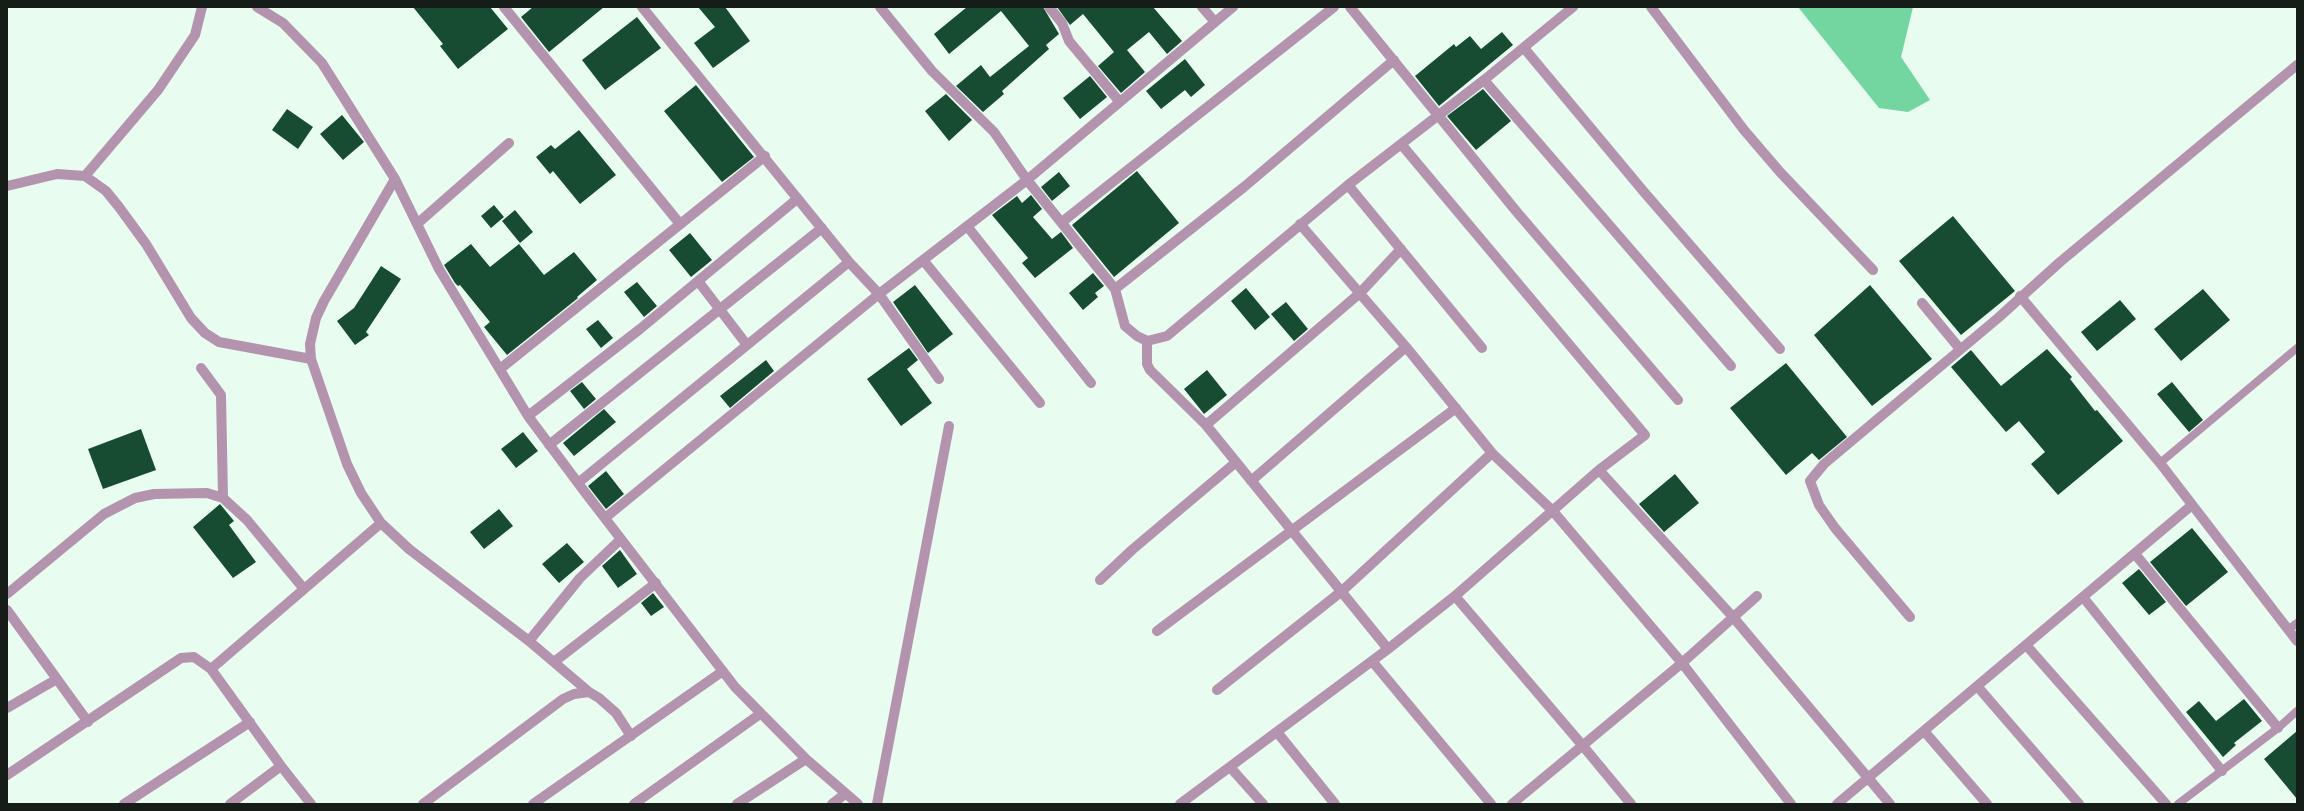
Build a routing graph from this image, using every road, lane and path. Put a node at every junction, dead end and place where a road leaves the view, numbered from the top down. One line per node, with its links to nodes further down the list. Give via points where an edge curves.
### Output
1 (202, 7): 23 (street, via 195,35 163,84)
2 (257, 7): 24 (street, via 283,23 322,63)
3 (504, 7): 31 (street)
4 (1049, 7): 18 (street, via 1062,23 1069,41)
5 (1202, 7): 13 (street)
6 (1233, 7): 13 (street)
7 (1334, 7): 29 (street)
8 (1350, 7): 15 (street)
9 (1573, 7): 14 (street)
10 (1651, 7): 38 (street, via 1744,130)
11 (881, 8): 25 (street, via 932,71 994,132)
12 (646, 9): 22 (street)
13 (1215, 22): 18 (street)
14 (1524, 48): 17 (street); 51 (street)
15 (1394, 60): 19 (street); 40 (street, via 1244,187)
16 (2297, 65): 43 (street)
17 (1484, 80): 19 (street); 54 (street)
18 (1120, 101): 25 (street)
19 (1440, 115): 21 (street); 59 (street, via 1516,212)
20 (509, 143): 30 (street)
21 (1401, 144): 26 (street); 69 (street, via 1645,435)
22 (764, 156): 28 (street); 31 (street)
23 (85, 176): 27 (street, via 57,174); 53 (street, via 106,191 120,207 146,244 190,318 205,333 218,342)
24 (395, 179): 30 (street); 53 (street, via 322,307 310,344)
25 (1027, 180): 29 (street); 33 (street)
26 (1348, 185): 32 (street); 35 (street)
27 (7, 186)
28 (798, 199): 34 (street); 39 (street)
29 (1062, 222): 40 (street)
30 (418, 224): 56 (street, via 439,269)
31 (680, 224): 56 (street)
32 (1300, 224): 41 (street); 46 (street, via 1167,336)
33 (967, 226): 36 (street); 58 (street)
34 (822, 228): 37 (street); 45 (street)
35 (1401, 249): 41 (street); 49 (street)
36 (922, 260): 42 (street); 60 (street)
37 (849, 262): 42 (street); 47 (street)
38 (1873, 270)
39 (698, 281): 45 (street); 62 (street)
40 (1115, 289): 46 (street, via 1125,326)
41 (1360, 293): 48 (street); 64 (street)
42 (879, 294): 57 (street); 75 (street)
43 (2020, 296): 52 (street); 68 (street)
44 (1922, 303): 52 (street)
45 (720, 309): 47 (street); 65 (street)
46 (1146, 341): 64 (street, via 1147,364 1150,370)
47 (747, 345): 71 (street)
48 (1406, 347): 61 (street); 70 (street)
49 (1482, 348)
50 (2297, 348): 68 (lane)
51 (1780, 349)
52 (1960, 350): 90 (street, via 1824,464 1810,481 1819,505 1835,528)
53 (311, 359): 76 (street, via 347,464 360,493)
54 (1731, 366)
55 (201, 368): 72 (street, via 221,395)
56 (500, 369): 62 (street)
57 (939, 379)
58 (1091, 383)
59 (1678, 400)
60 (1040, 403)
61 (1456, 408): 66 (street); 77 (street)
62 (528, 416): 65 (street)
63 (949, 426): 133 (street)
64 (1206, 426): 67 (street)
65 (550, 445): 71 (street)
66 (1492, 453): 74 (street); 83 (street)
67 (1235, 463): 70 (street); 80 (street, via 1132,549)
68 (2160, 463): 73 (street)
69 (1599, 470): 74 (street); 89 (street)
70 (1251, 481): 77 (street)
71 (578, 484): 75 (street)
72 (223, 498): 82 (street, via 247,520); 84 (street, via 207,494 154,494 135,498 104,514)
73 (2192, 505): 79 (street); 92 (street)
74 (1552, 510): 85 (street); 100 (street)
75 (605, 518): 78 (street)
76 (381, 522): 82 (street); 94 (street, via 408,549)
77 (1291, 531): 83 (street); 93 (street)
78 (621, 539): 81 (street); 94 (street, via 580,578)
79 (2134, 554): 87 (street); 112 (street)
80 (1100, 580)
81 (656, 583): 99 (street); 102 (street)
82 (304, 590): 101 (street)
83 (1342, 591): 97 (street); 105 (street)
84 (7, 594)
85 (1455, 596): 97 (street); 116 (street)
86 (1757, 596): 89 (street)
87 (2083, 597): 96 (street); 120 (street)
88 (7, 610): 103 (street)
89 (1733, 617): 100 (street); 122 (street)
90 (1910, 617)
91 (2297, 623): 92 (lane)
92 (2288, 630): 95 (street)
93 (1157, 631)
94 (529, 641): 99 (street)
95 (2297, 641)
96 (2026, 645): 104 (street); 145 (street)
97 (1388, 649): 98 (street)
98 (1372, 661): 114 (street); 137 (street)
99 (554, 662): 106 (street)
100 (1682, 663): 116 (street); 140 (street)
101 (211, 669): 110 (street, via 194,656 181,658); 111 (street)
102 (723, 671): 109 (street); 115 (street)
103 (57, 679): 107 (street); 110 (street)
104 (1977, 686): 113 (street); 144 (street)
105 (1217, 690)
106 (589, 692): 115 (street, via 600,698 616,713); 127 (street, via 563,699)
107 (7, 708)
108 (2297, 711): 112 (lane)
109 (760, 714): 117 (street); 129 (street)
110 (88, 722): 121 (street)
111 (250, 722): 118 (street); 124 (street)
112 (2278, 728): 120 (lane)
113 (1924, 731): 122 (street); 143 (street)
114 (1277, 732): 119 (street); 136 (street)
115 (631, 736): 128 (street)
116 (1583, 746): 138 (street); 139 (street)
117 (806, 759): 123 (street); 130 (street)
118 (281, 766): 125 (street); 126 (street)
119 (1230, 767): 134 (street); 135 (street)
120 (2222, 771): 146 (lane)
121 (7, 775)
122 (1868, 777): 141 (street); 142 (street)
123 (845, 794): 131 (street); 132 (street)
124 (124, 804)
125 (230, 804)
126 (311, 804)
127 (423, 804)
128 (533, 804)
129 (634, 804)
130 (737, 804)
131 (832, 804)
132 (858, 804)
133 (877, 804)
134 (1180, 804)
135 (1263, 804)
136 (1335, 804)
137 (1491, 804)
138 (1512, 804)
139 (1631, 804)
140 (1791, 804)
141 (1836, 804)
142 (1890, 804)
143 (1987, 804)
144 (2079, 804)
145 (2166, 804)
146 (2178, 804)

